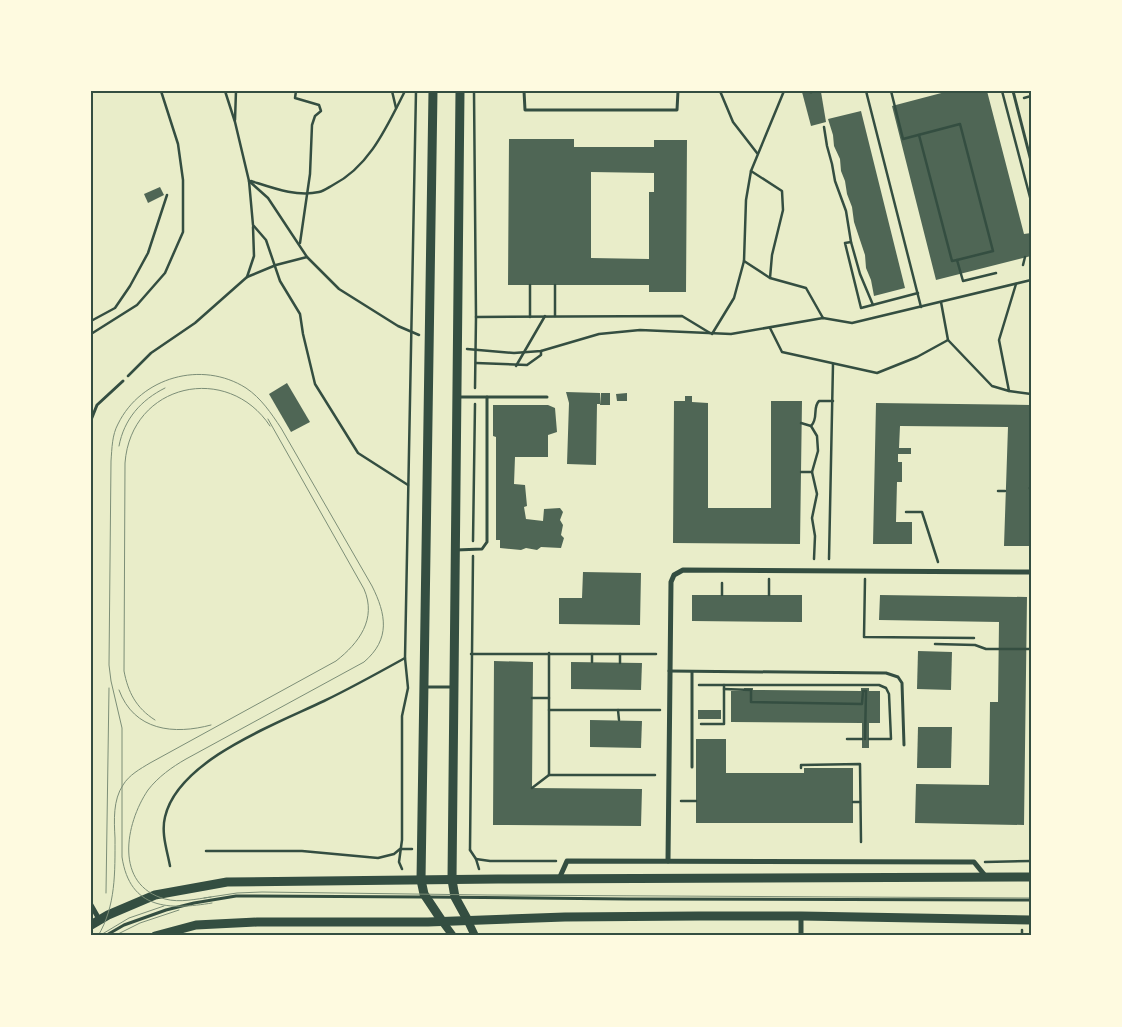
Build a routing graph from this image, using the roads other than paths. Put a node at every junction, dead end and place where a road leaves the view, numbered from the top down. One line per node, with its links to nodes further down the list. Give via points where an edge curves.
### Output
1 (433, 91): 16 (main road)
2 (460, 91): 8 (main road)
3 (524, 91): 4 (lane, via 525,110 677,110)
4 (678, 91)
5 (1013, 91): 6 (lane)
6 (1031, 160)
7 (123, 380): 11 (lane, via 97,405)
8 (457, 397): 9 (lane); 12 (main road)
9 (487, 397): 10 (lane); 12 (lane, via 487,542 482,549)
10 (547, 397)
11 (91, 420)
12 (456, 550): 17 (main road)
13 (1031, 572): 14 (street, via 683,570 670,582)
14 (669, 671): 15 (lane); 20 (street)
15 (692, 672): 18 (lane, via 886,673 898,677 902,683); 19 (lane)
16 (424, 687): 17 (lane); 24 (main road)
17 (455, 688): 25 (main road)
18 (904, 745)
19 (692, 768)
20 (668, 861): 22 (street, via 974,862); 23 (street, via 567,861)
21 (1031, 877): 22 (main road)
22 (988, 878): 23 (main road)
23 (559, 879): 25 (main road)
24 (421, 880): 25 (main road); 26 (main road); 34 (main road, via 227,882 154,895)
25 (452, 880): 27 (main road)
26 (426, 897): 27 (lane); 33 (main road); 35 (lane, via 236,896 166,910 124,925)
27 (454, 897): 28 (lane); 31 (main road)
28 (1031, 900)
29 (91, 905): 34 (street)
30 (801, 916): 31 (main road); 32 (main road); 39 (street)
31 (467, 919): 33 (main road); 38 (street)
32 (1031, 920)
33 (442, 921): 36 (main road, via 196,925); 37 (street)
34 (95, 922)
35 (105, 936)
36 (155, 936)
37 (452, 936)
38 (475, 936)
39 (801, 936)

